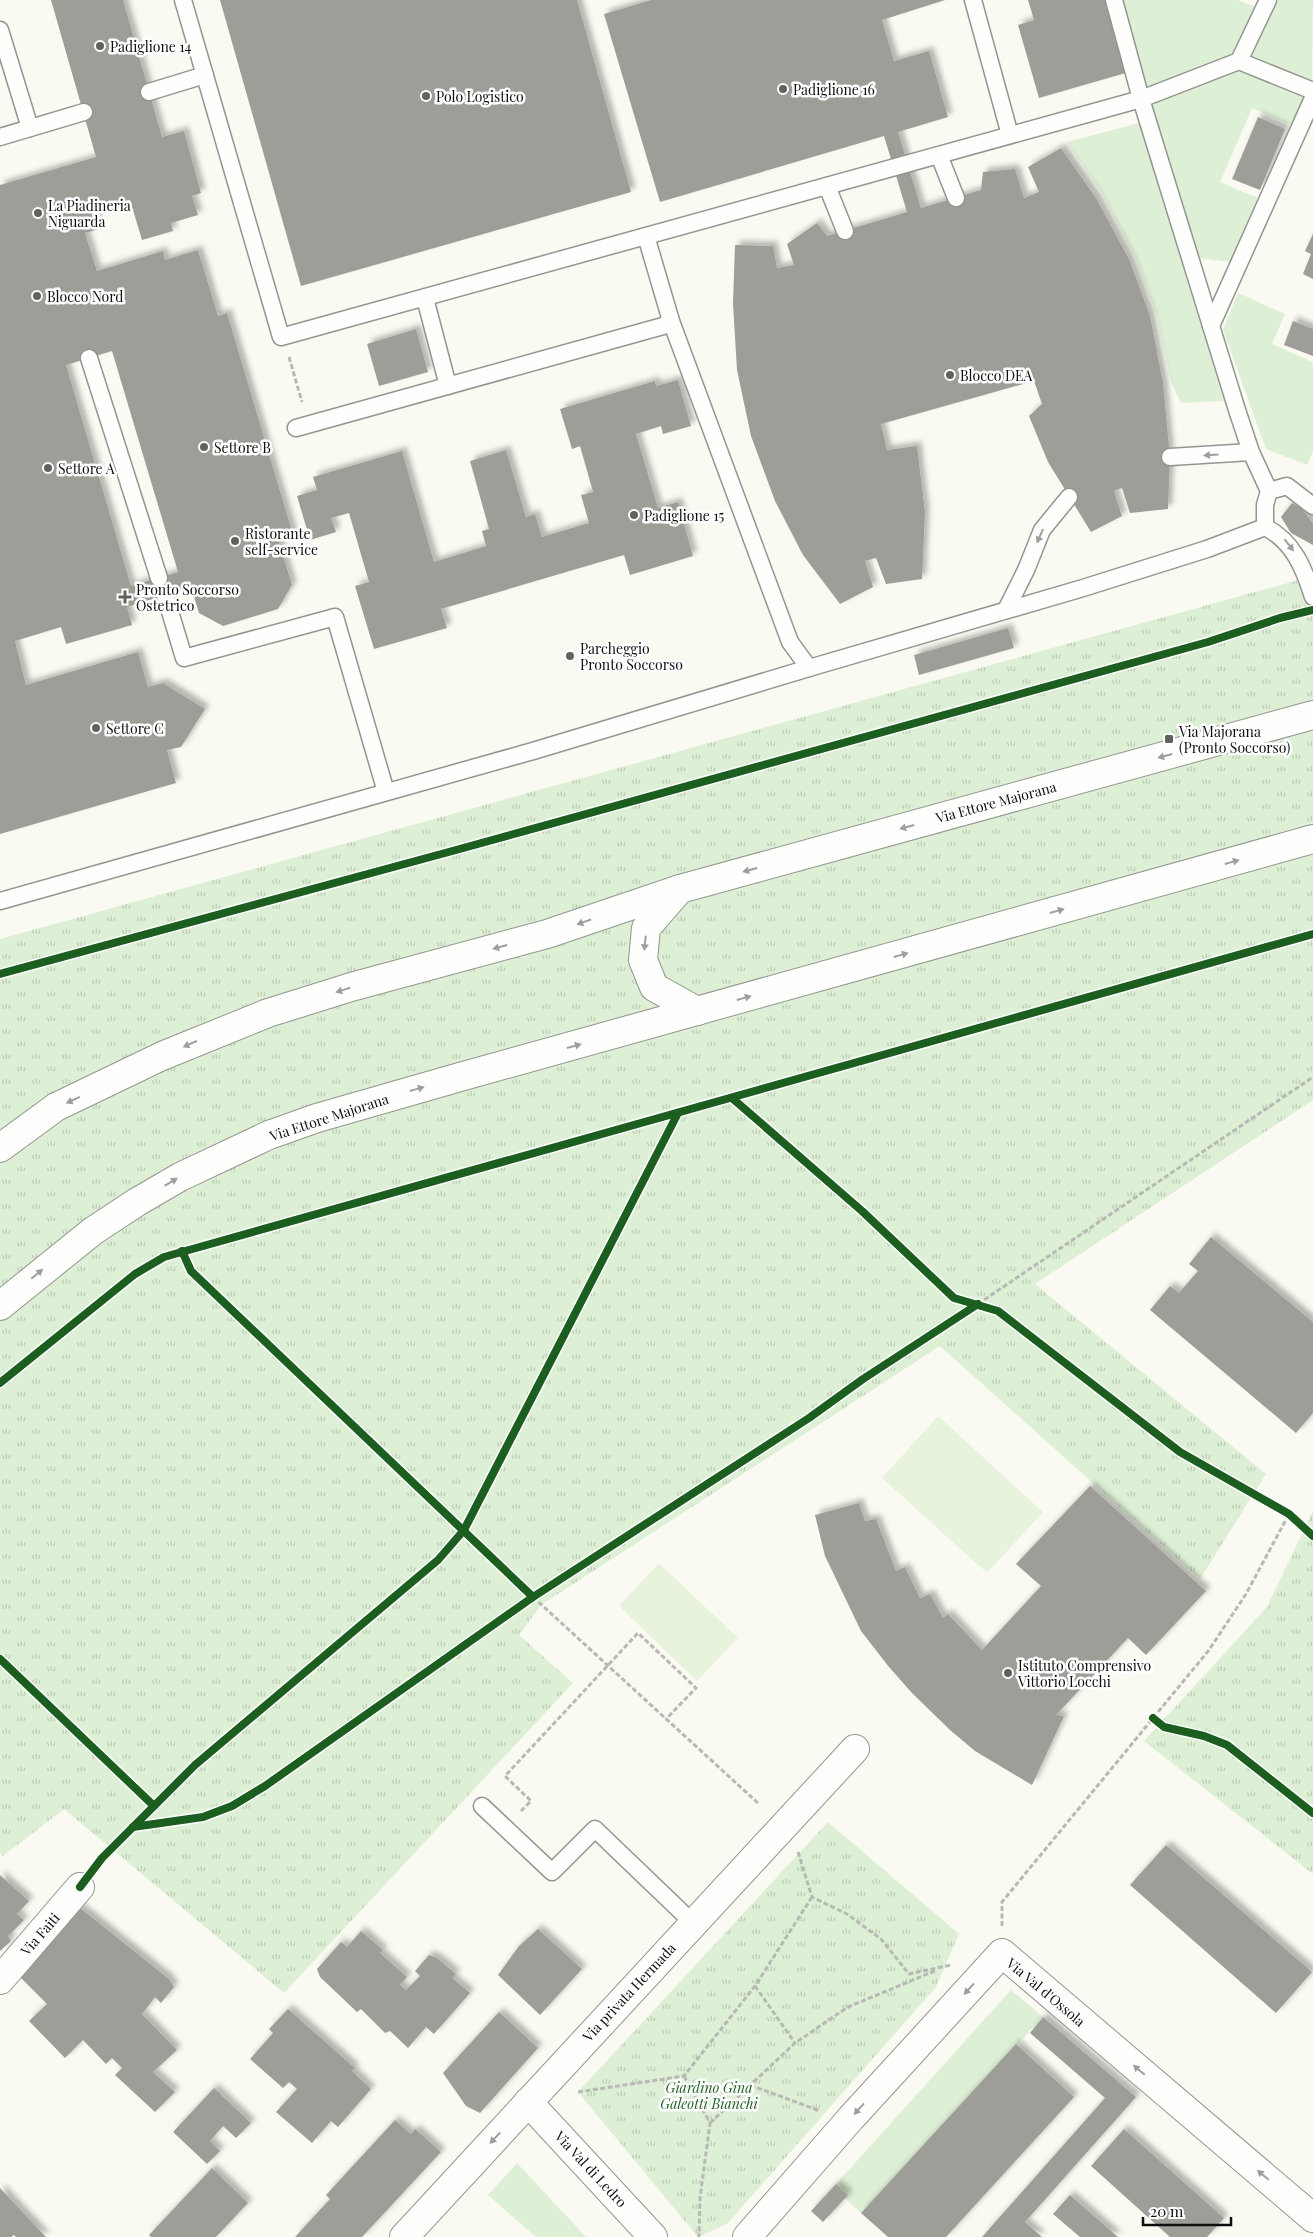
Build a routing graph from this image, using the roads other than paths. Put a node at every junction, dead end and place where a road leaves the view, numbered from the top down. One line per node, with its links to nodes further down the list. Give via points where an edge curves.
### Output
1 (183, 0): 7 (lane)
2 (973, 0): 14 (lane)
3 (1114, 0): 11 (lane)
4 (1268, 0): 6 (lane)
5 (0, 30): 13 (lane)
6 (1239, 61): 8 (lane); 11 (lane)
7 (206, 75): 9 (lane); 21 (lane, via 281,337)
8 (1313, 91)
9 (149, 92)
10 (1313, 98): 23 (lane)
11 (1141, 99): 14 (lane); 23 (lane)
12 (84, 112): 13 (lane)
13 (30, 128): 15 (lane)
14 (1010, 135): 16 (lane)
15 (0, 137)
16 (939, 155): 17 (lane); 18 (lane)
17 (827, 186): 19 (lane); 20 (lane)
18 (956, 198)
19 (845, 231)
20 (646, 236): 21 (lane); 22 (lane)
21 (425, 298): 25 (lane)
22 (671, 321): 25 (lane, via 663,326); 37 (lane, via 790,642)
23 (1211, 326): 27 (lane)
24 (89, 358): 33 (lane)
25 (448, 386): 26 (lane)
26 (303, 426)
27 (1251, 452): 28 (lane, one-way to 28); 29 (lane)
28 (1170, 458)
29 (1269, 491): 31 (lane, via 1287,486); 32 (lane)
30 (1069, 497): 36 (lane, one-way to 36, via 1042,530)
31 (1313, 506)
32 (1265, 527): 35 (lane, one-way to 35, via 1280,534 1294,552); 36 (lane, via 1198,552)
33 (159, 578)
34 (165, 595): 39 (lane, via 184,658 335,617)
35 (1313, 597)
36 (1006, 610): 37 (lane)
37 (809, 668): 39 (lane)
38 (1313, 716): 41 (street, Via Ettore Majorana, one-way to 41)
39 (386, 792): 42 (lane)
40 (1313, 839): 43 (street, Via Ettore Majorana, one-way to 40)
41 (680, 889): 43 (street, one-way to 43, via 646,928 643,960 654,987); 44 (street, Via Ettore Majorana, one-way to 44, via 547,934 268,1013 162,1056 56,1108)
42 (0, 901)
43 (697, 1012): 45 (street, Via Ettore Majorana, one-way to 43, via 93,1231 137,1202 189,1172 269,1135 327,1115)
44 (0, 1148)
45 (0, 1306)
46 (855, 1749): 49 (street, Via privata Hermada)
47 (482, 1806): 49 (lane, via 552,1872 595,1828)
48 (80, 1888): 50 (street, Via Faiti)
49 (693, 1923): 51 (street, Via privata Hermada)
50 (0, 1980)
51 (528, 2102): 53 (street, Via privata Hermada, one-way to 53); 54 (street, Via Val di Ledro)
52 (1313, 2218): 55 (street, Via Val d'Ossola, one-way to 55, via 1002,1953)
53 (404, 2237)
54 (653, 2237)
55 (747, 2237)

